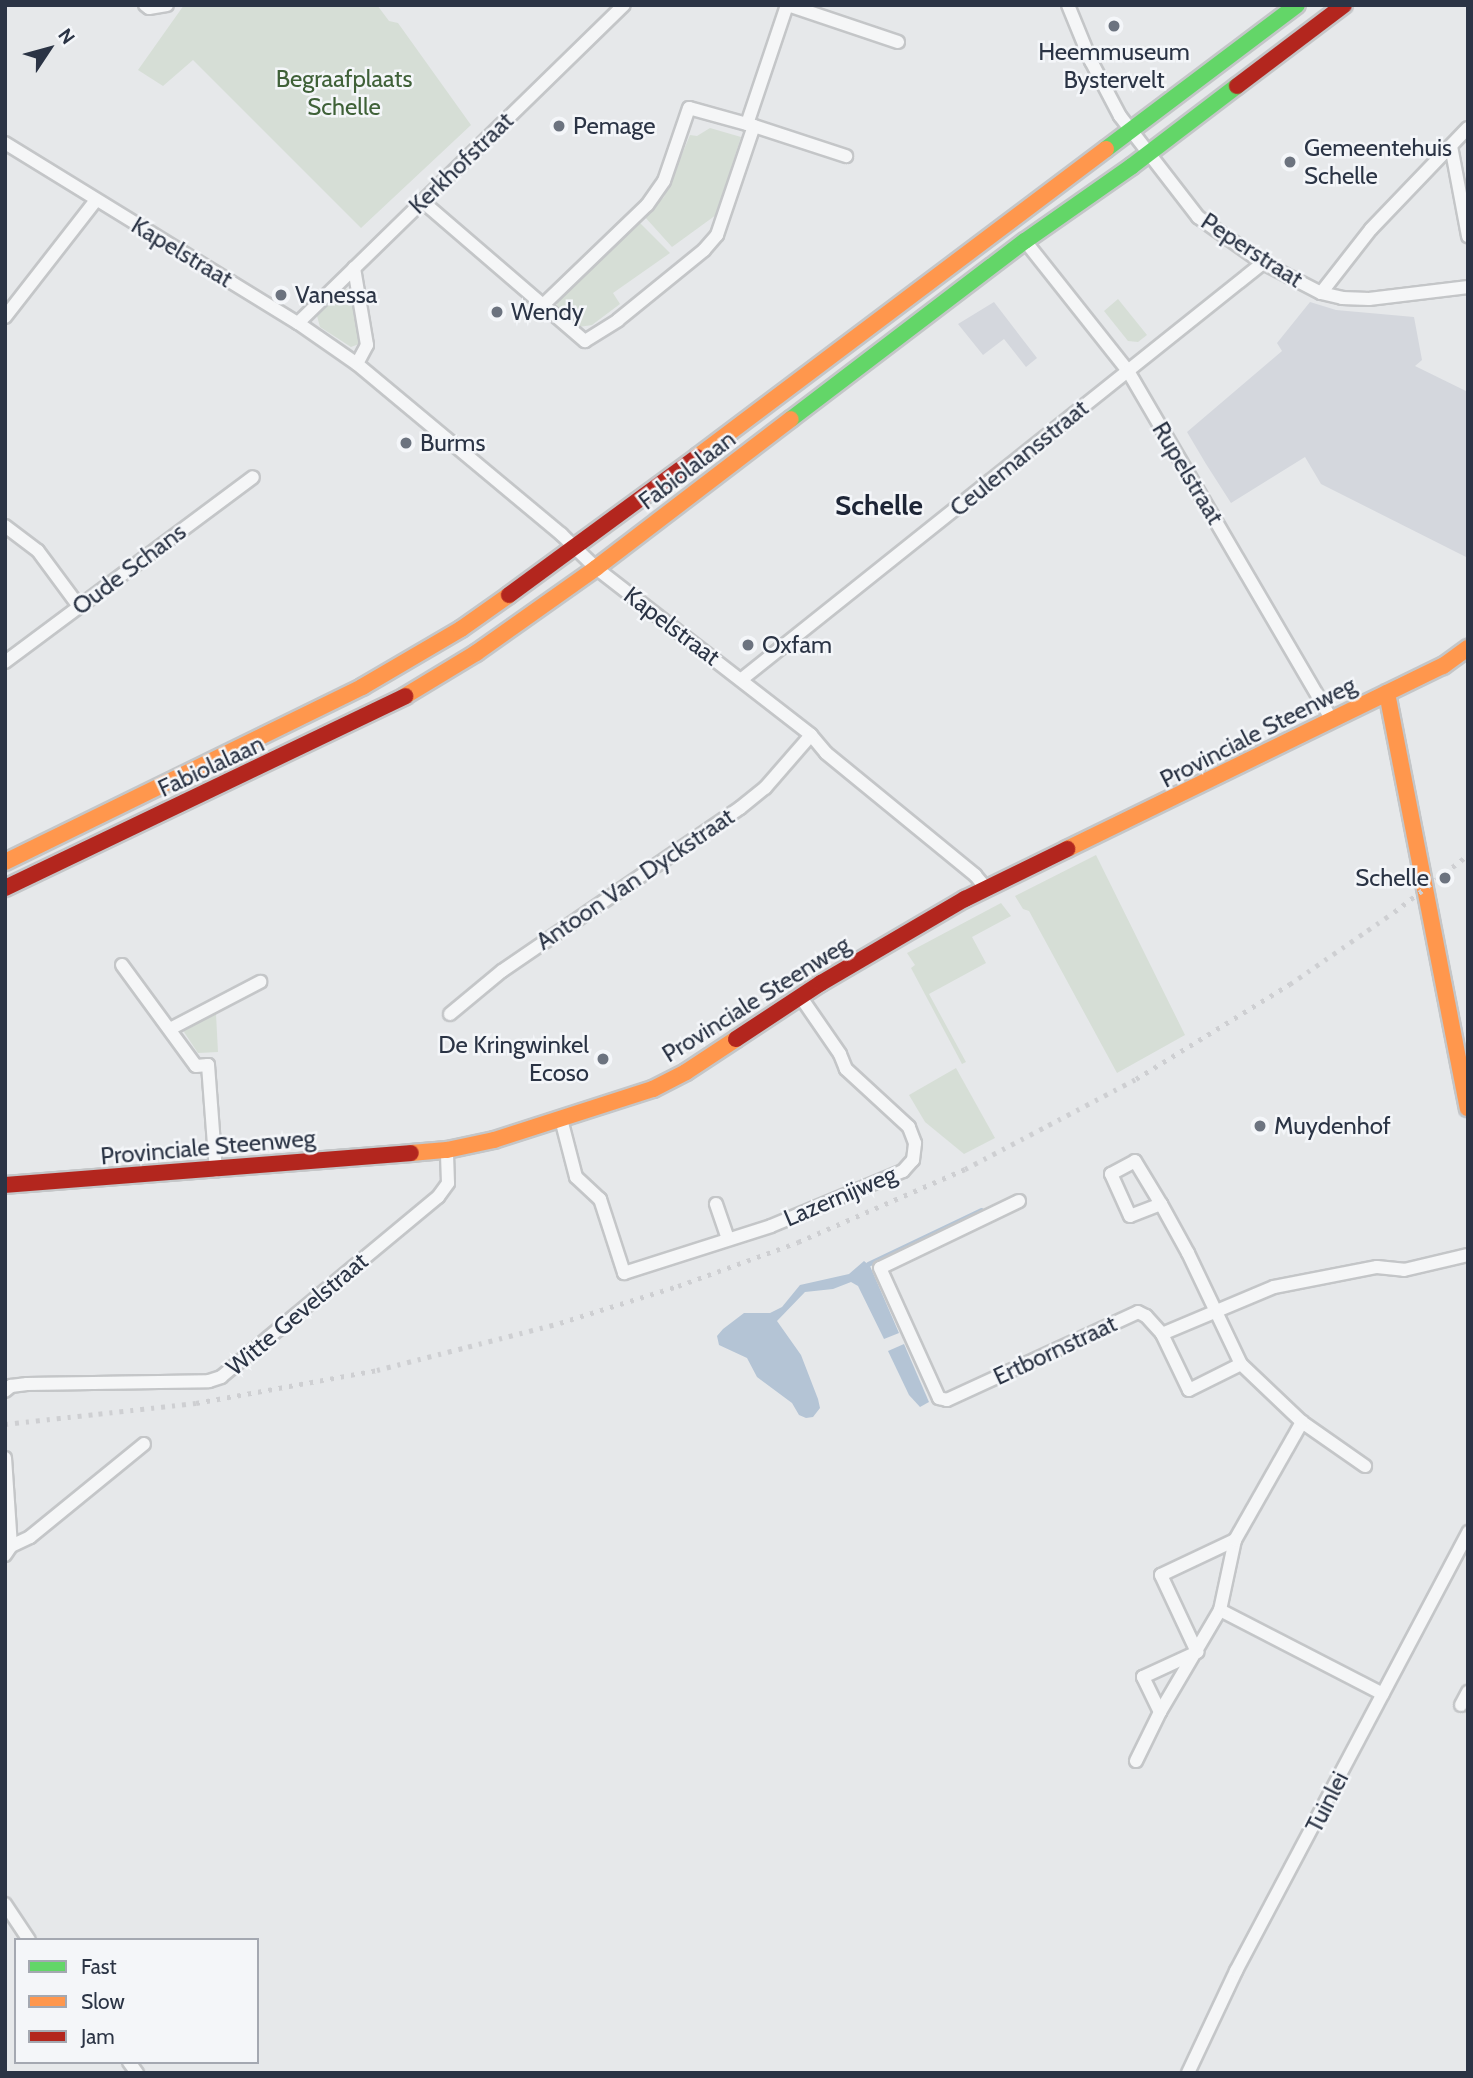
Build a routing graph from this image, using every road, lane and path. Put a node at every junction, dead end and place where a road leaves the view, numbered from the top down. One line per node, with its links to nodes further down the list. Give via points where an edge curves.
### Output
1 (145, 5): 2 (street)
2 (167, 5)
3 (788, 5): 8 (street); 9 (street)
4 (1068, 5): 11 (street, Peperstraat, via 1091,61)
5 (1297, 5): 11 (main road, Fabiolalaan)
6 (1344, 5): 14 (main road, Fabiolalaan)
7 (614, 8): 17 (street, Kerkhofstraat)
8 (898, 43)
9 (750, 125): 15 (street); 24 (street, via 689,108 664,181 647,205); 24 (street, via 717,235 704,250 612,325 585,341)
10 (1468, 128): 13 (street)
11 (1129, 130): 14 (street, Peperstraat); 31 (main road, Fabiolalaan)
12 (5, 143): 16 (street, Kapelstraat)
13 (1451, 146): 18 (street); 23 (street, via 1371,229)
14 (1147, 154): 19 (main road, Fabiolalaan); 20 (street, Peperstraat, via 1198,217)
15 (846, 156)
16 (96, 200): 25 (street); 26 (street, Kapelstraat)
17 (422, 201): 21 (street, Kerkhofstraat); 24 (street)
18 (1468, 236)
19 (1025, 241): 28 (street, Rupelstraat); 32 (main road, Fabiolalaan)
20 (1263, 263): 23 (street, Peperstraat); 28 (street, Ceulemansstraat)
21 (354, 268): 26 (street, Kerkhofstraat); 27 (street, via 367,345)
22 (1468, 287): 23 (street, Peperstraat, via 1370,299)
23 (1321, 293)
24 (543, 305)
25 (5, 317)
26 (298, 323): 27 (street, Kapelstraat)
27 (356, 365): 31 (street, Kapelstraat)
28 (1128, 371): 36 (street, Ceulemansstraat); 38 (street, Rupelstraat)
29 (253, 477): 33 (street, Oude Schans)
30 (5, 526): 33 (street, via 38,551)
31 (575, 548): 32 (street, Kapelstraat); 40 (main road, Fabiolalaan, via 461,629 366,685)
32 (596, 568): 36 (street, Kapelstraat); 41 (main road, Fabiolalaan, via 418,690)
33 (78, 605): 35 (street, Oude Schans)
34 (1468, 648): 37 (main road, Provinciale Steenweg, via 1443,666)
35 (5, 662)
36 (742, 679): 39 (street, Kapelstraat)
37 (1387, 693): 38 (main road, Provinciale Steenweg); 48 (main road)
38 (1331, 719): 42 (main road, Provinciale Steenweg, via 1180,797)
39 (811, 735): 42 (street, Kapelstraat); 46 (street, Antoon Van Dyckstraat, via 765,788 740,808 502,971)
40 (5, 862)
41 (5, 888)
42 (986, 888): 45 (main road, Provinciale Steenweg)
43 (122, 965): 47 (street)
44 (260, 982): 47 (street)
45 (800, 996): 49 (main road, Provinciale Steenweg, via 653,1089); 56 (street, Lazernijweg, via 846,1069 909,1127 915,1143 913,1160 903,1171)
46 (450, 1014)
47 (170, 1029): 51 (street, via 196,1066 208,1065)
48 (1468, 1108)
49 (561, 1119): 50 (main road, Provinciale Steenweg); 56 (street, Lazernijweg, via 576,1177 600,1199 624,1273)
50 (447, 1150): 51 (main road, Provinciale Steenweg); 61 (street, Witte Gevelstraat, via 448,1183 438,1197 221,1377 209,1381 27,1384)
51 (216, 1171): 52 (main road, Provinciale Steenweg)
52 (5, 1185)
53 (1019, 1201): 59 (street, Ertbornstraat, via 880,1268 935,1394 942,1400 1138,1312)
54 (716, 1204): 56 (street)
55 (1161, 1204): 55 (street, via 1135,1161 1111,1174 1130,1216); 58 (street)
56 (728, 1239)
57 (1468, 1255): 58 (street, via 1404,1270 1377,1267 1274,1287)
58 (1214, 1312): 59 (street); 60 (street)
59 (1162, 1334): 60 (street, via 1189,1390)
60 (1241, 1364): 62 (street)
61 (5, 1391)
62 (1302, 1422): 65 (street); 67 (street)
63 (144, 1444): 68 (street)
64 (5, 1458): 68 (street)
65 (1365, 1466)
66 (1468, 1532): 72 (street, Tuinlei)
67 (1234, 1540): 69 (street); 70 (street, via 1161,1575)
68 (8, 1551)
69 (1220, 1610): 70 (street); 72 (street)
70 (1197, 1652): 74 (street); 74 (street, via 1143,1677)
71 (1468, 1692): 73 (street)
72 (1383, 1693): 78 (street, Tuinlei, via 1236,1971)
73 (1461, 1705)
74 (1160, 1712): 75 (street)
75 (1136, 1761)
76 (5, 1904): 77 (street)
77 (28, 1938)
78 (1188, 2073)

